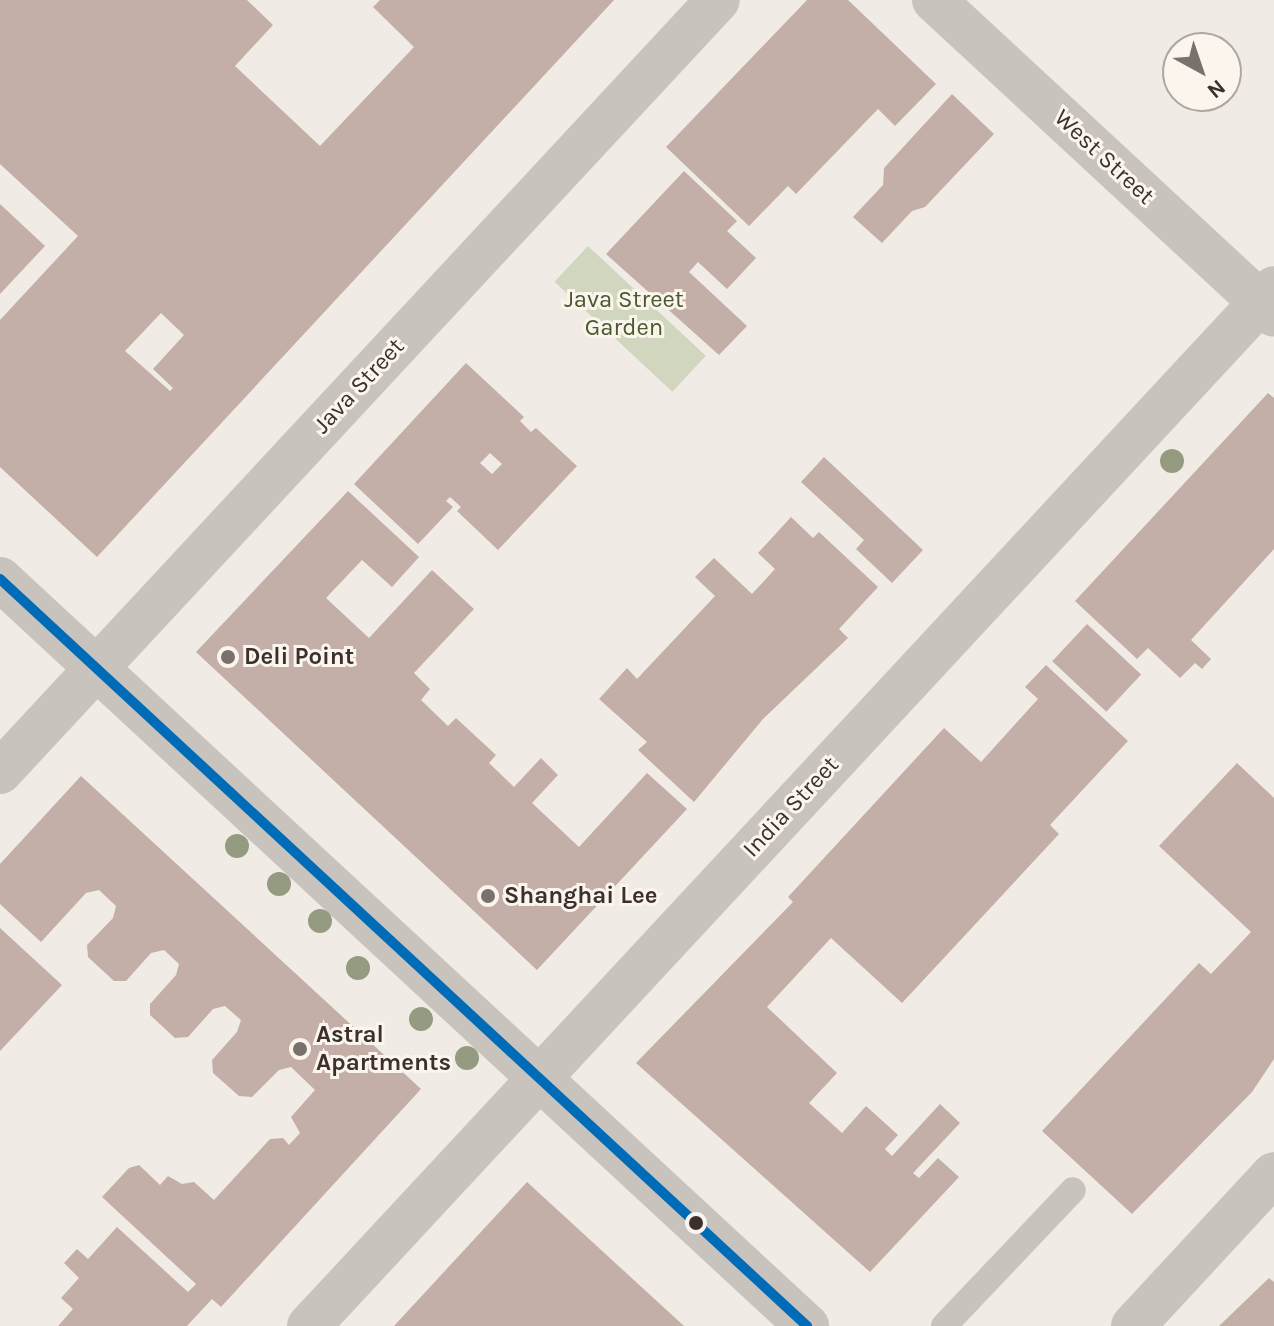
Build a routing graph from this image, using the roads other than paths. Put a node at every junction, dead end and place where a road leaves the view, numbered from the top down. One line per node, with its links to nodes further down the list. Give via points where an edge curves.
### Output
1 (718, 0): 5 (street, Java Street)
2 (934, 0): 3 (street, West Street)
3 (1269, 302): 7 (street, India Street)
4 (0, 579): 5 (street)
5 (96, 669): 6 (street, Java Street); 7 (street)
6 (0, 772)
7 (538, 1079): 10 (street, India Street); 11 (street)
8 (1274, 1174): 13 (street)
9 (1073, 1190): 12 (lane)
10 (309, 1326)
11 (807, 1326)
12 (944, 1326)
13 (1133, 1326)

